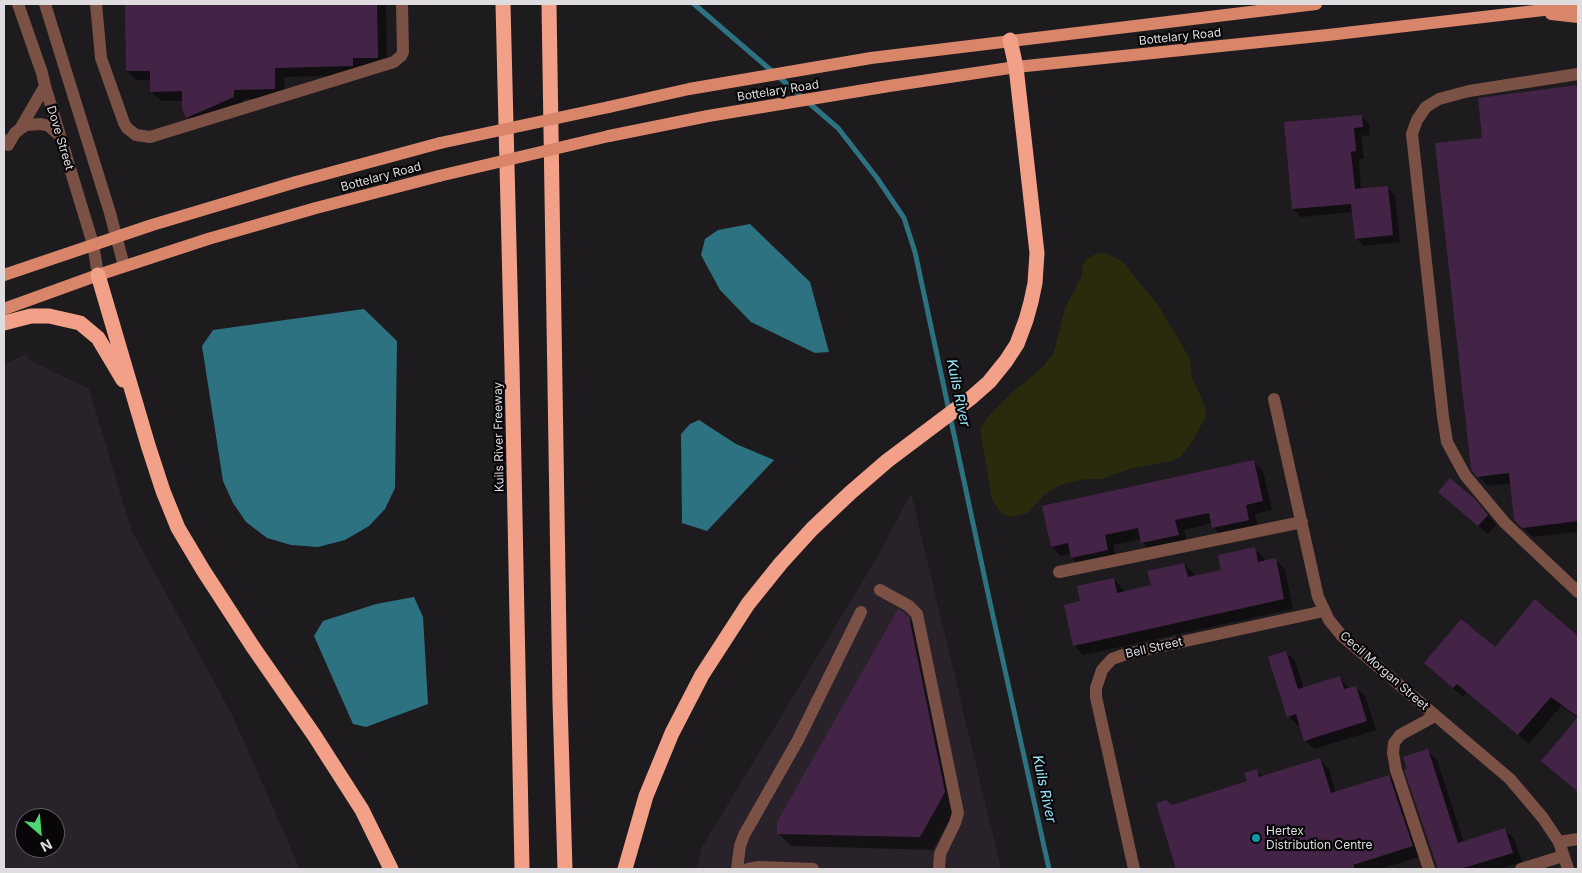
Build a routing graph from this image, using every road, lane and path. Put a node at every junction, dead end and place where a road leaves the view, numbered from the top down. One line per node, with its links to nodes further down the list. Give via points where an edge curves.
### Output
1 (18, 4): 14 (street, Dove Street)
2 (45, 4): 18 (street, Dove Street)
3 (96, 4): 4 (street, via 101,58 124,123 136,135 150,137 394,62 403,52)
4 (402, 4)
5 (504, 4): 38 (highway, Kuils River Freeway)
6 (549, 4): 39 (highway)
7 (1316, 4): 11 (main road, Bottelary Road)
8 (1578, 6): 9 (main road, Bottelary Road)
9 (1532, 11): 10 (main road); 12 (main road, Bottelary Road)
10 (1578, 17)
11 (1010, 40): 12 (highway); 18 (main road, Bottelary Road, bridge, via 871,58 689,89 440,143 296,182)
12 (1016, 67): 20 (main road, Bottelary Road, bridge, via 708,116 609,136 316,208); 40 (highway, via 1036,253 1035,283 1017,344 989,382 888,461 812,529 748,604 702,675 672,733 646,796)
13 (1578, 74): 30 (street, via 1439,98 1426,107 1412,134 1447,442 1464,475 1505,523)
14 (45, 86): 15 (street); 16 (street, Dove Street)
15 (20, 129): 16 (street, via 26,125 41,124); 17 (street, via 8,144)
16 (60, 136): 19 (street, Dove Street)
17 (4, 140)
18 (116, 237): 19 (main road, Bottelary Road); 20 (street, Dove Street)
19 (93, 244): 21 (street, Dove Street); 22 (main road, Bottelary Road)
20 (124, 266): 21 (main road, Bottelary Road)
21 (98, 274): 23 (main road, Bottelary Road); 25 (highway)
22 (4, 275)
23 (4, 309)
24 (4, 323): 25 (highway, via 31,316 49,316 80,323 98,338)
25 (134, 398): 37 (highway, via 178,528 248,640 362,810)
26 (1274, 399): 27 (street, Cecil Morgan Street)
27 (1302, 522): 28 (street); 31 (street, Cecil Morgan Street, via 1316,590)
28 (1058, 572)
29 (880, 590): 44 (street, via 917,614 958,813 940,854)
30 (1578, 592)
31 (1324, 611): 33 (street, Cecil Morgan Street, via 1342,636); 45 (street, Bell Street, via 1126,654 1112,659 1102,670 1096,697)
32 (861, 612): 41 (street, via 798,740 744,835)
33 (1435, 716): 35 (street, Cecil Morgan Street, via 1510,779); 46 (street, via 1400,735 1394,743 1396,770)
34 (1578, 839): 35 (street)
35 (1559, 842): 36 (street, Cecil Morgan Street)
36 (1563, 856): 47 (street); 48 (street, Cecil Morgan Street)
37 (391, 869)
38 (522, 869)
39 (565, 869)
40 (625, 869)
41 (738, 869)
42 (748, 869): 43 (street)
43 (813, 869)
44 (939, 869)
45 (1134, 869)
46 (1428, 869)
47 (1521, 869)
48 (1568, 869)

